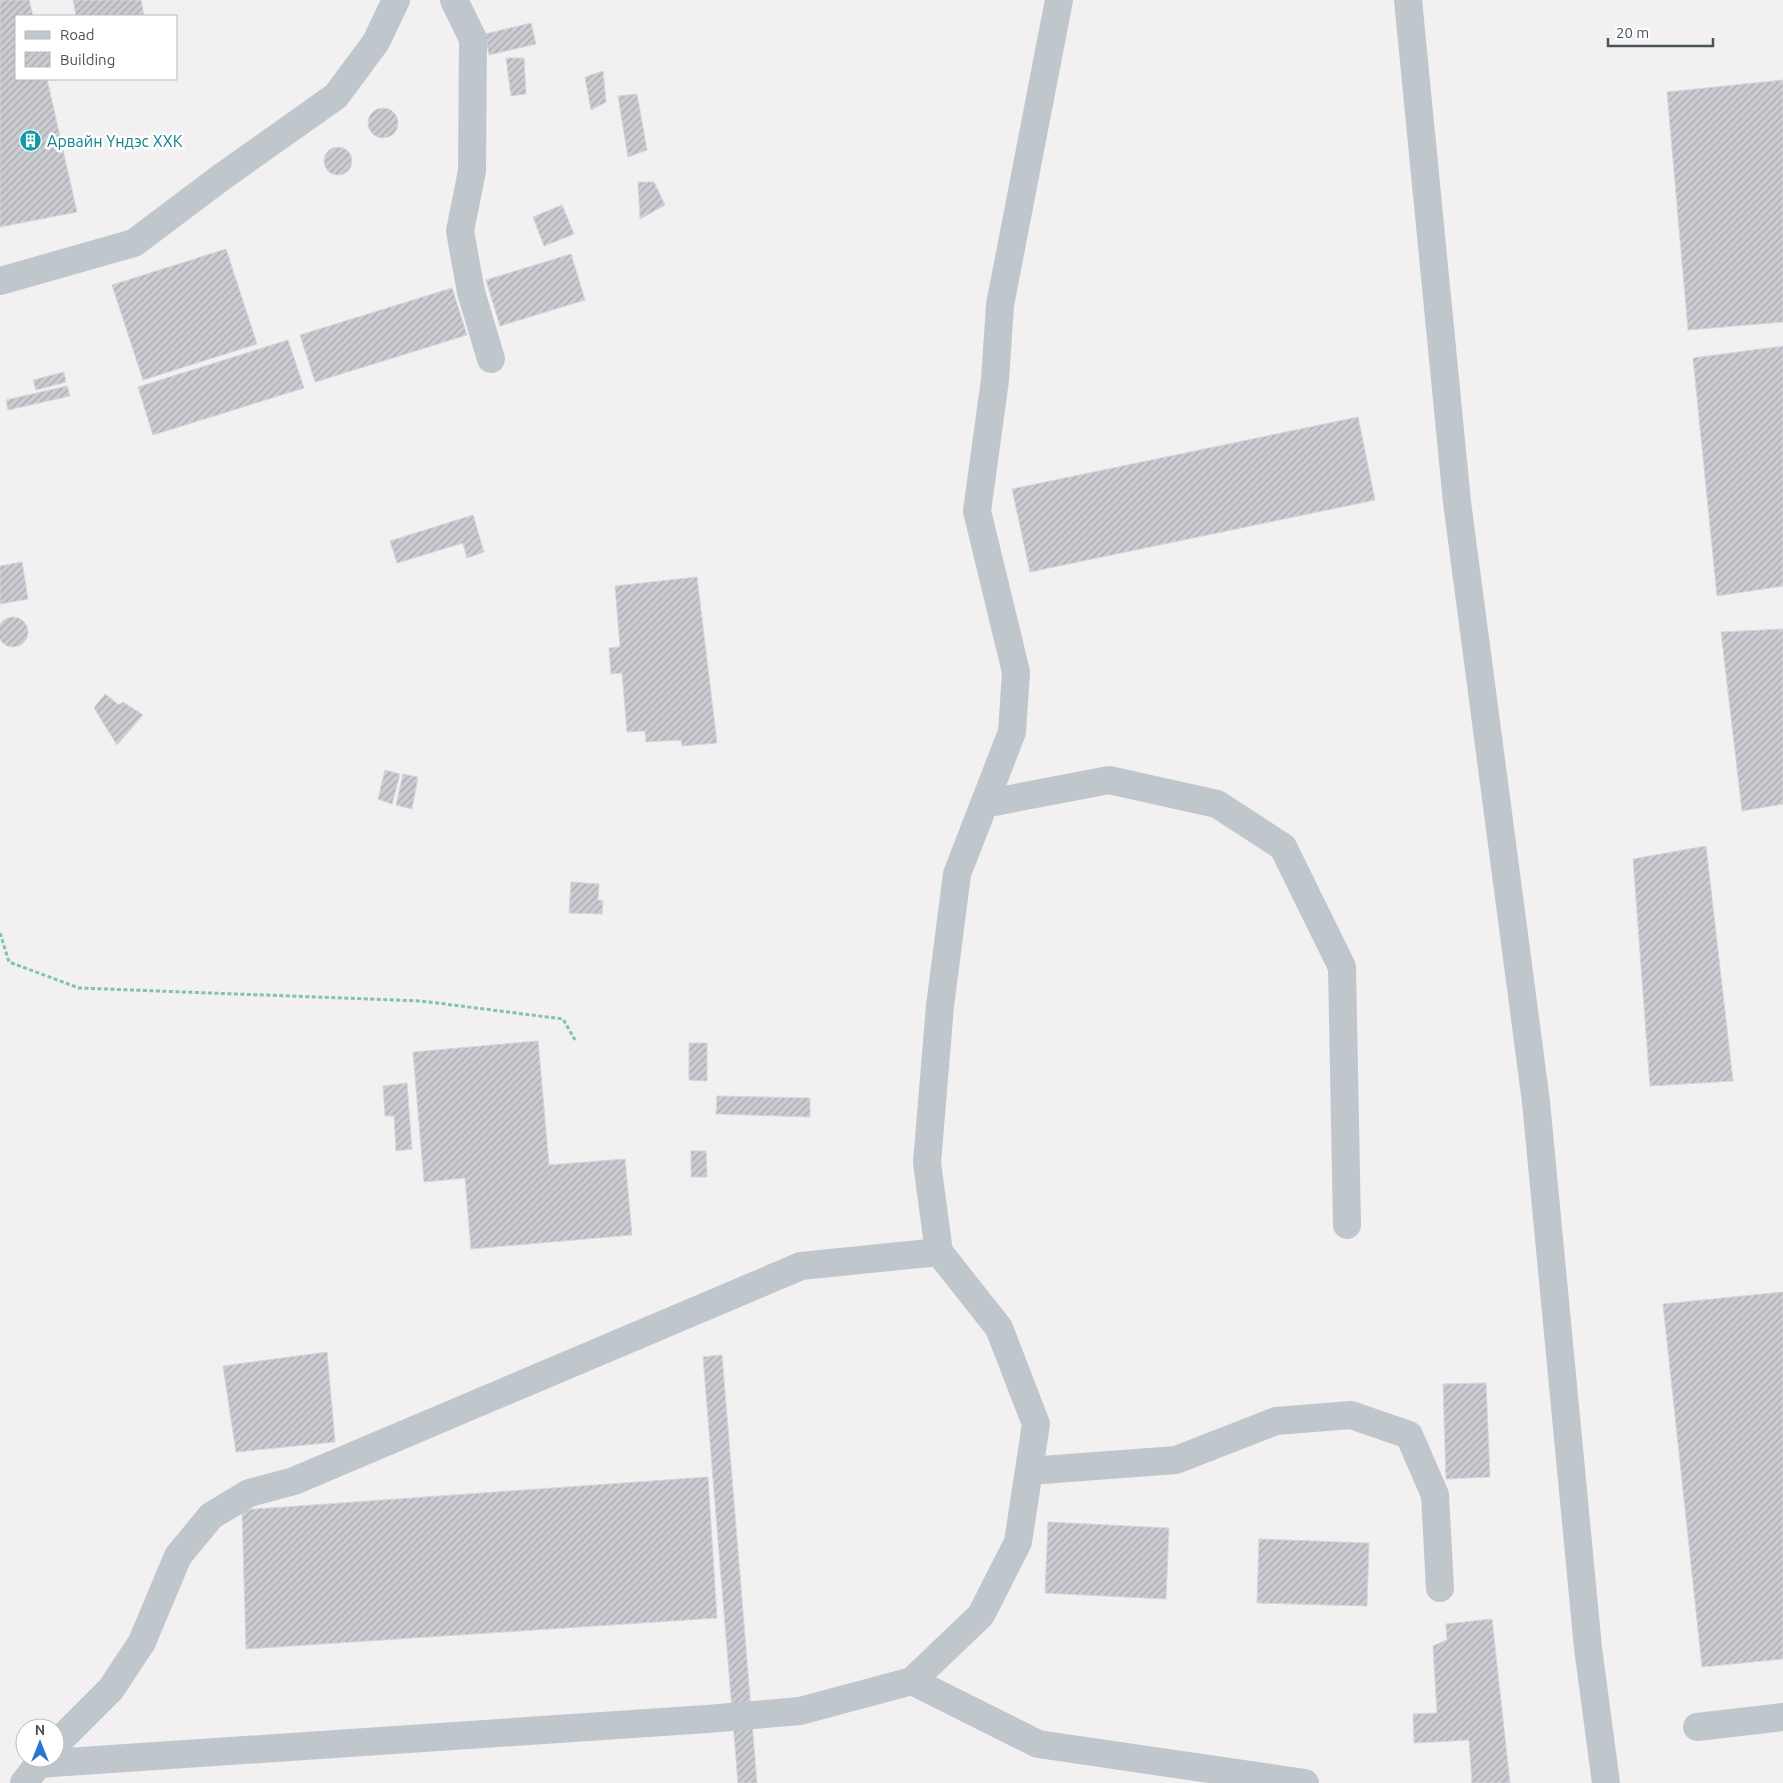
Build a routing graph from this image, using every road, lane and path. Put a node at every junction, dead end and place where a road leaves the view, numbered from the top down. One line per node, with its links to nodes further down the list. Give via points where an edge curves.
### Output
1 (396, 0): 5 (street, via 376,42 336,96 134,243)
2 (454, 0): 6 (street, via 473,39 472,171 460,232 471,292)
3 (1059, 0): 7 (street, via 1000,304 995,380 977,511 1016,672 1012,732)
4 (1408, 0): 20 (street, via 1457,502 1536,1102 1588,1648)
5 (0, 281)
6 (491, 359)
7 (984, 804): 10 (street, via 1109,780 1217,804 1283,847 1342,967); 11 (street, via 957,874 940,1006 927,1163)
8 (0, 933): 9 (path, via 9,962 79,988 421,1001 563,1019)
9 (575, 1040)
10 (1347, 1225)
11 (939, 1252): 12 (street, via 999,1328 1036,1424); 17 (street, via 801,1266 294,1481 249,1492 211,1516 178,1556 142,1642 111,1689)
12 (1029, 1471): 13 (street, via 1176,1460 1276,1421 1351,1415 1409,1435 1435,1495); 14 (street, via 1018,1542 981,1615)
13 (1440, 1588)
14 (912, 1681): 18 (street, via 800,1711); 19 (street, via 1038,1744)
15 (1783, 1717): 16 (street)
16 (1697, 1727)
17 (65, 1736)
18 (65, 1760)
19 (1305, 1783)
20 (1606, 1783)

